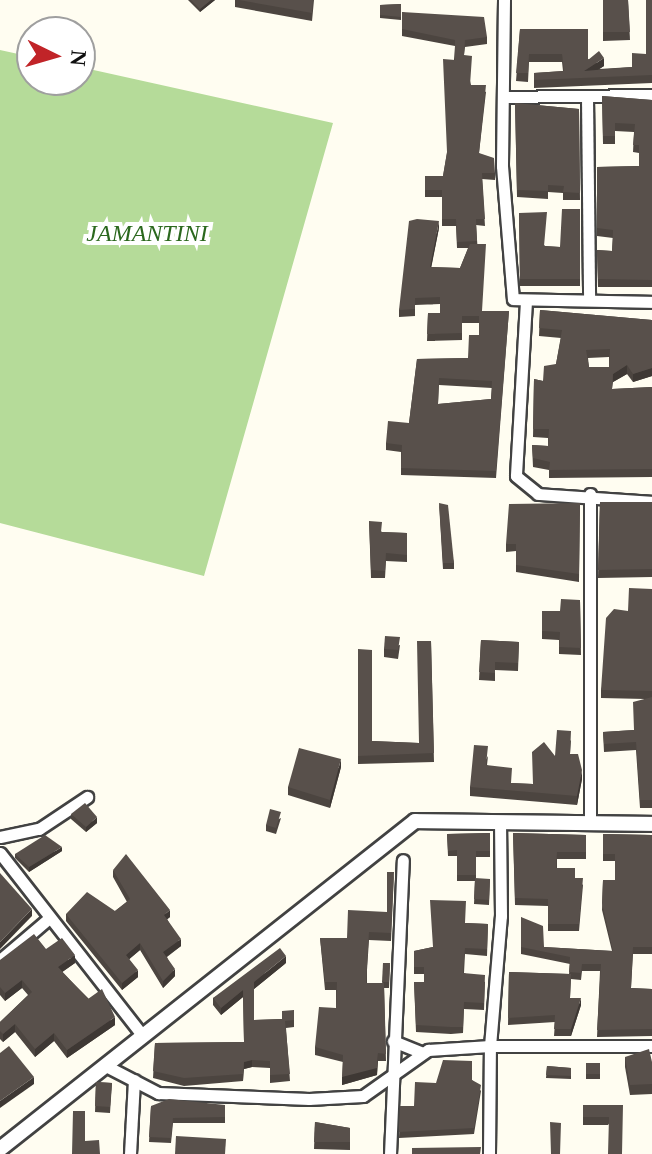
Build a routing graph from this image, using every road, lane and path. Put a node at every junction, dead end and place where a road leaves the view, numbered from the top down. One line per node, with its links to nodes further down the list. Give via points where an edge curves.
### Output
1 (504, 0): 3 (street)
2 (652, 95): 4 (street)
3 (503, 97): 4 (street); 6 (street, via 508,280 513,299)
4 (587, 97): 5 (street)
5 (589, 299): 6 (street); 7 (street)
6 (526, 301): 8 (street, via 516,476 538,494)
7 (652, 302)
8 (590, 494): 9 (street); 12 (street)
9 (652, 502)
10 (87, 797): 14 (street, via 39,829)
11 (500, 822): 12 (street); 19 (street, via 415,821); 21 (street, via 501,916)
12 (590, 824): 13 (street)
13 (652, 824)
14 (0, 837)
15 (0, 853): 17 (street)
16 (403, 860): 20 (street)
17 (48, 919): 18 (street); 19 (street)
18 (0, 960)
19 (143, 1036): 24 (street)
20 (393, 1041): 23 (street); 26 (street)
21 (490, 1046): 22 (street); 23 (street); 30 (street)
22 (652, 1046)
23 (422, 1053): 26 (street)
24 (106, 1066): 25 (street); 27 (street)
25 (134, 1080): 26 (street, via 158,1093 309,1099 363,1096); 28 (street)
26 (390, 1080): 29 (street)
27 (0, 1149)
28 (130, 1154)
29 (390, 1154)
30 (489, 1154)

